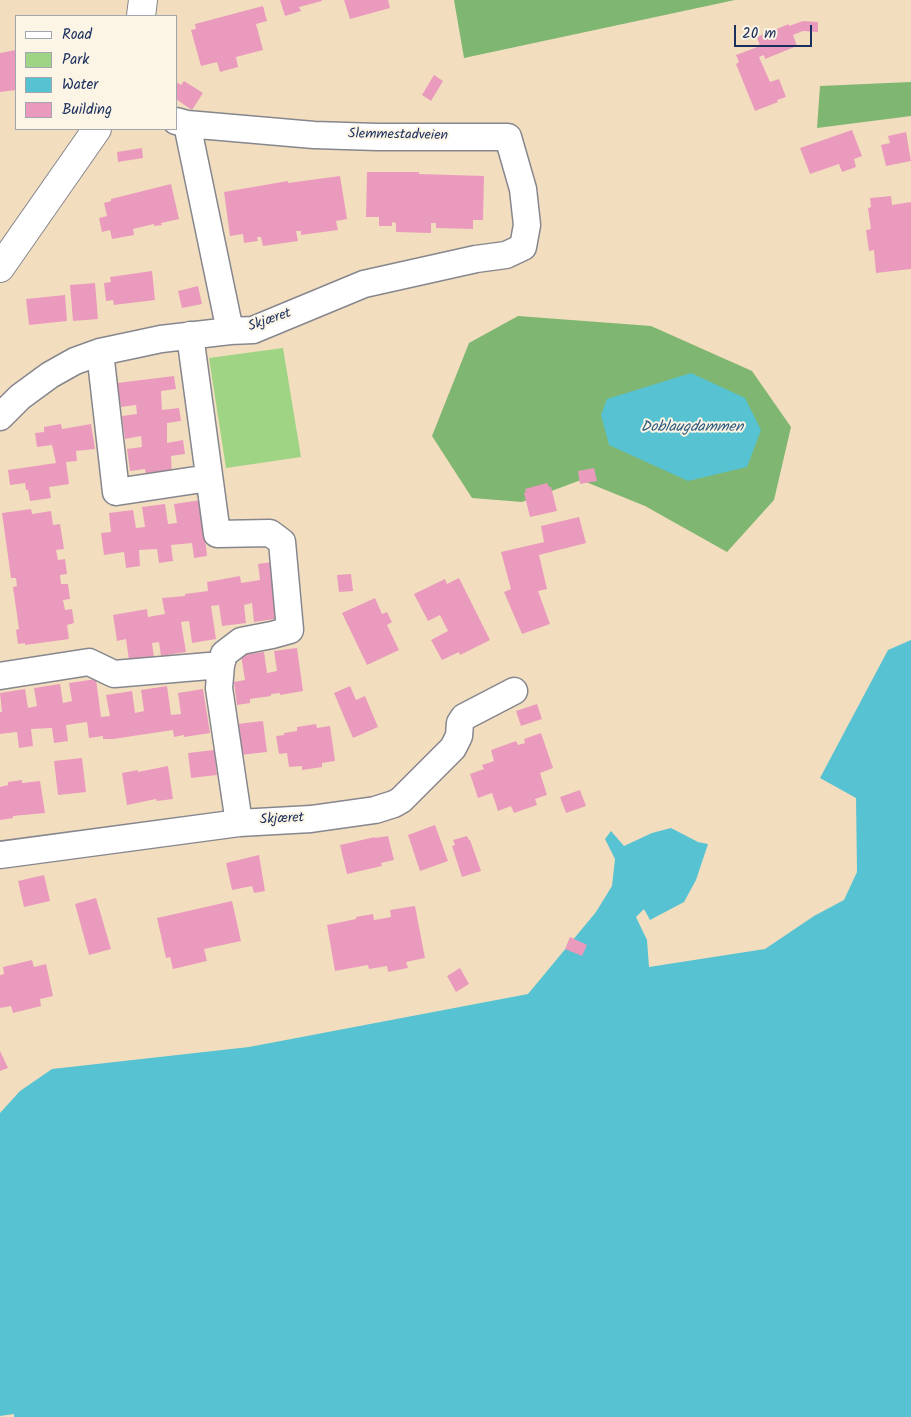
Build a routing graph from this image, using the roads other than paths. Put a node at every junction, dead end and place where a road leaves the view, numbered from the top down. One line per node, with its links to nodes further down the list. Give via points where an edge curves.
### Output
1 (143, 0): 2 (main road)
2 (140, 15)
3 (181, 122): 5 (street, Slemmestadveien, via 314,135 508,136 523,189 527,225); 7 (street)
4 (96, 130): 6 (main road)
5 (523, 247): 7 (street, Skjæret, via 506,255 364,284 253,330)
6 (0, 268)
7 (230, 331): 8 (street, Skjæret)
8 (190, 335): 9 (street, Skjæret); 11 (street)
9 (100, 352): 10 (street, Skjæret, via 50,375); 11 (street, via 116,492)
10 (0, 417)
11 (209, 478): 12 (street, via 217,534 270,533 282,542 290,630 241,641 224,654)
12 (221, 664): 13 (street, via 114,674 90,662); 15 (street, via 219,688)
13 (0, 676)
14 (514, 691): 15 (street, Skjæret, via 464,717 453,748 394,804 375,810 311,819)
15 (239, 823): 16 (street, Skjæret)
16 (0, 855)

